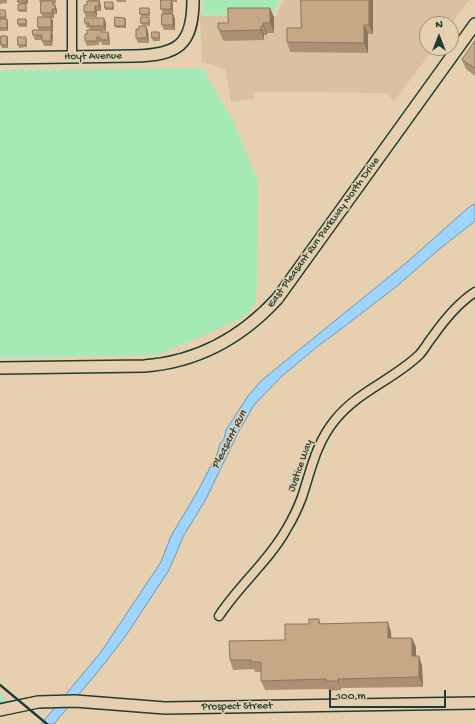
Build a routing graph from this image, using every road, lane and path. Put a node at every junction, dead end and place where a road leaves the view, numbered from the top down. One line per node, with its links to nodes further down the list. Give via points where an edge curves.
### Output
1 (72, 0): 4 (street)
2 (193, 0): 4 (main road, Hoyt Avenue, via 191,27 182,42 172,50 153,55)
3 (475, 24): 7 (main road, East Pleasant Run Parkway North Drive, via 278,299 241,332 193,357 158,364)
4 (72, 57): 5 (main road, Hoyt Avenue)
5 (0, 58)
6 (475, 292): 8 (street, Justice Way, via 450,314 419,354 401,371 346,406 334,420 316,451 302,498 292,520 266,560 227,603)
7 (0, 368)
8 (219, 616)
9 (475, 703): 10 (main road, Prospect Street, via 165,708 48,701)
10 (0, 710)

